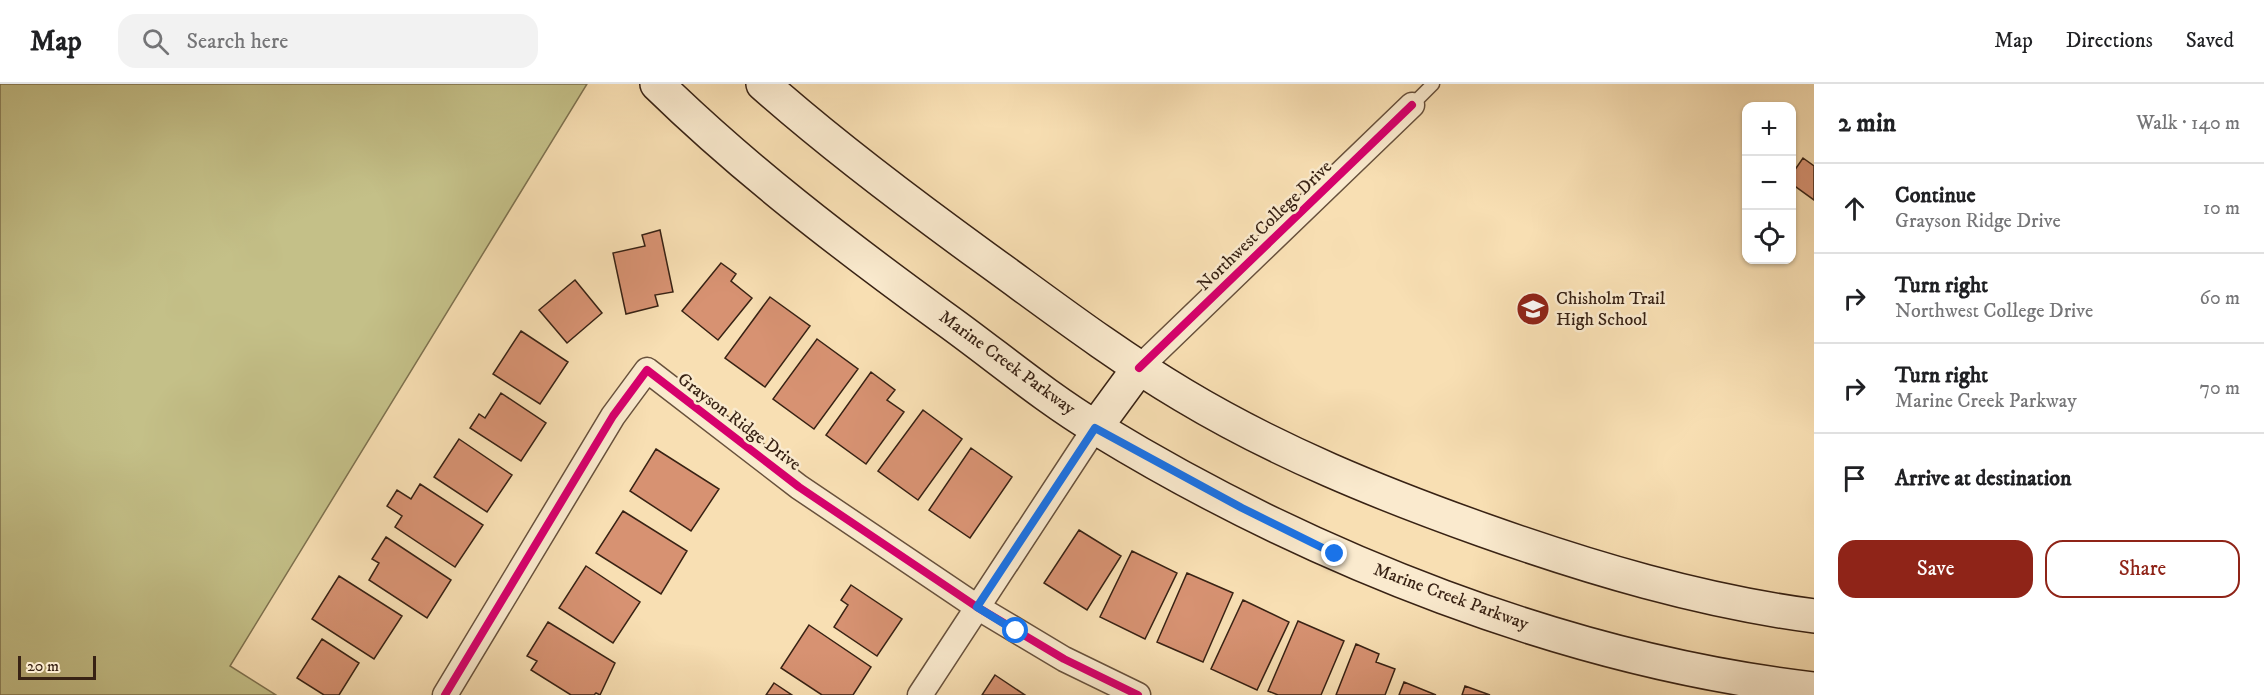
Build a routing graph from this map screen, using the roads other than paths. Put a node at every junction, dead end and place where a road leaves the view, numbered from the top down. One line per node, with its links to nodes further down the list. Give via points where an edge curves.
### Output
1 (657, 84): 6 (main road, Marine Creek Parkway, via 822,226)
2 (763, 84): 5 (main road, via 936,223)
3 (1433, 84): 4 (lane, Northwest College Drive)
4 (1412, 105): 5 (street, Northwest College Drive)
5 (1139, 368): 6 (main road); 8 (main road, via 1273,445 1395,498 1593,567 1690,592)
6 (1095, 428): 7 (street); 9 (main road, Marine Creek Parkway, via 1325,549 1421,589 1621,653 1707,673)
7 (977, 607): 10 (street, Grayson Ridge Drive, via 799,487 647,370 613,416); 11 (street); 12 (street, Grayson Ridge Drive, via 1064,659)
8 (1814, 616)
9 (1814, 689)
10 (446, 695)
11 (920, 695)
12 (1138, 695)

